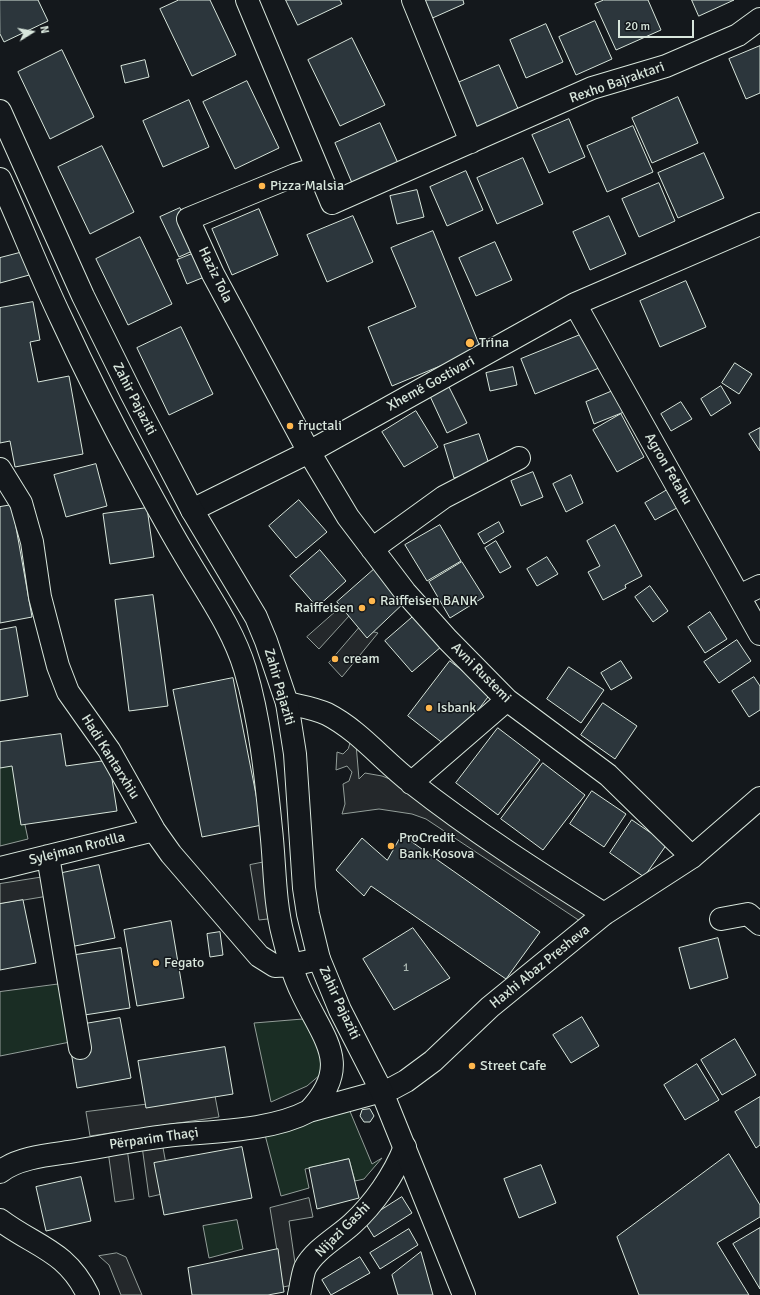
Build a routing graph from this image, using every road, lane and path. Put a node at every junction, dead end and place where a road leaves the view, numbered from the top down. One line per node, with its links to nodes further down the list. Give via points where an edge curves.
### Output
1 (247, 0): 6 (street)
2 (413, 0): 5 (street)
3 (760, 19): 5 (street, Rexho Bajraktari, via 738,35 673,63 592,88)
4 (0, 111): 14 (street, Zahir Pajaziti, via 83,296)
5 (471, 142): 6 (street, Rexho Bajraktari, via 332,203)
6 (317, 168): 11 (street, Haziz Tola, via 188,219 214,274)
7 (0, 179): 8 (street, Zahir Pajaziti)
8 (4, 201): 31 (street, Zahir Pajaziti, via 124,445 170,531 216,606 244,666 253,696 258,727 276,892 282,932)
9 (760, 224): 10 (street, Xhemë Gostivari)
10 (575, 304): 11 (street, Xhemë Gostivari); 17 (street, Agron Fetahu)
11 (309, 452): 14 (street, Xhemë Gostivari); 15 (street, Avni Rustemi, via 348,517)
12 (519, 458): 15 (street, via 444,497)
13 (0, 469): 23 (street, Hadi Kantarxhiu, via 21,503 32,542 40,597 58,666 68,692 109,750)
14 (192, 510): 20 (street, Zahir Pajaziti, via 256,618 278,674)
15 (372, 548): 19 (street, Avni Rustemi, via 405,592)
16 (760, 586): 17 (street)
17 (739, 596): 18 (street, Agron Fetahu)
18 (760, 634)
19 (507, 700): 21 (street); 25 (street, Avni Rustemi, via 608,775)
20 (286, 703): 21 (street, via 327,714 354,732); 30 (street, Zahir Pajaziti, via 296,754 305,894)
21 (411, 783): 27 (street, via 531,868)
22 (760, 798): 25 (street, Haxhi Abaz Presheva)
23 (154, 830): 24 (street, Sylejman Rrotlla); 31 (street, Hadi Kantarxhiu, via 171,854 259,956 275,966)
24 (48, 856): 26 (street, Sylejman Rrotlla); 32 (street)
25 (692, 857): 27 (street, Haxhi Abaz Presheva)
26 (0, 868)
27 (604, 914): 33 (street, Haxhi Abaz Presheva, via 490,1007 433,1061 406,1081)
28 (721, 919): 29 (street, via 748,914)
29 (760, 924)
30 (319, 959): 31 (street, Hadi Kantarxhiu); 33 (street, Zahir Pajaziti, via 340,1010)
31 (291, 965): 34 (street, Zahir Pajaziti, via 330,1050 332,1063 329,1083 322,1097)
32 (80, 1048)
33 (382, 1092): 34 (street, Haxhi Abaz Presheva); 35 (street, Zahir Pajaziti)
34 (309, 1111): 36 (street, Përparim Thaçi, via 276,1123 165,1136 57,1154 7,1166)
35 (405, 1147): 39 (street, Nijazi Gashi, via 398,1165 380,1191 352,1224 327,1243 306,1268); 40 (street, Zahir Pajaziti)
36 (0, 1172)
37 (0, 1220): 38 (street, via 66,1262)
38 (88, 1295)
39 (299, 1295)
40 (464, 1295)

